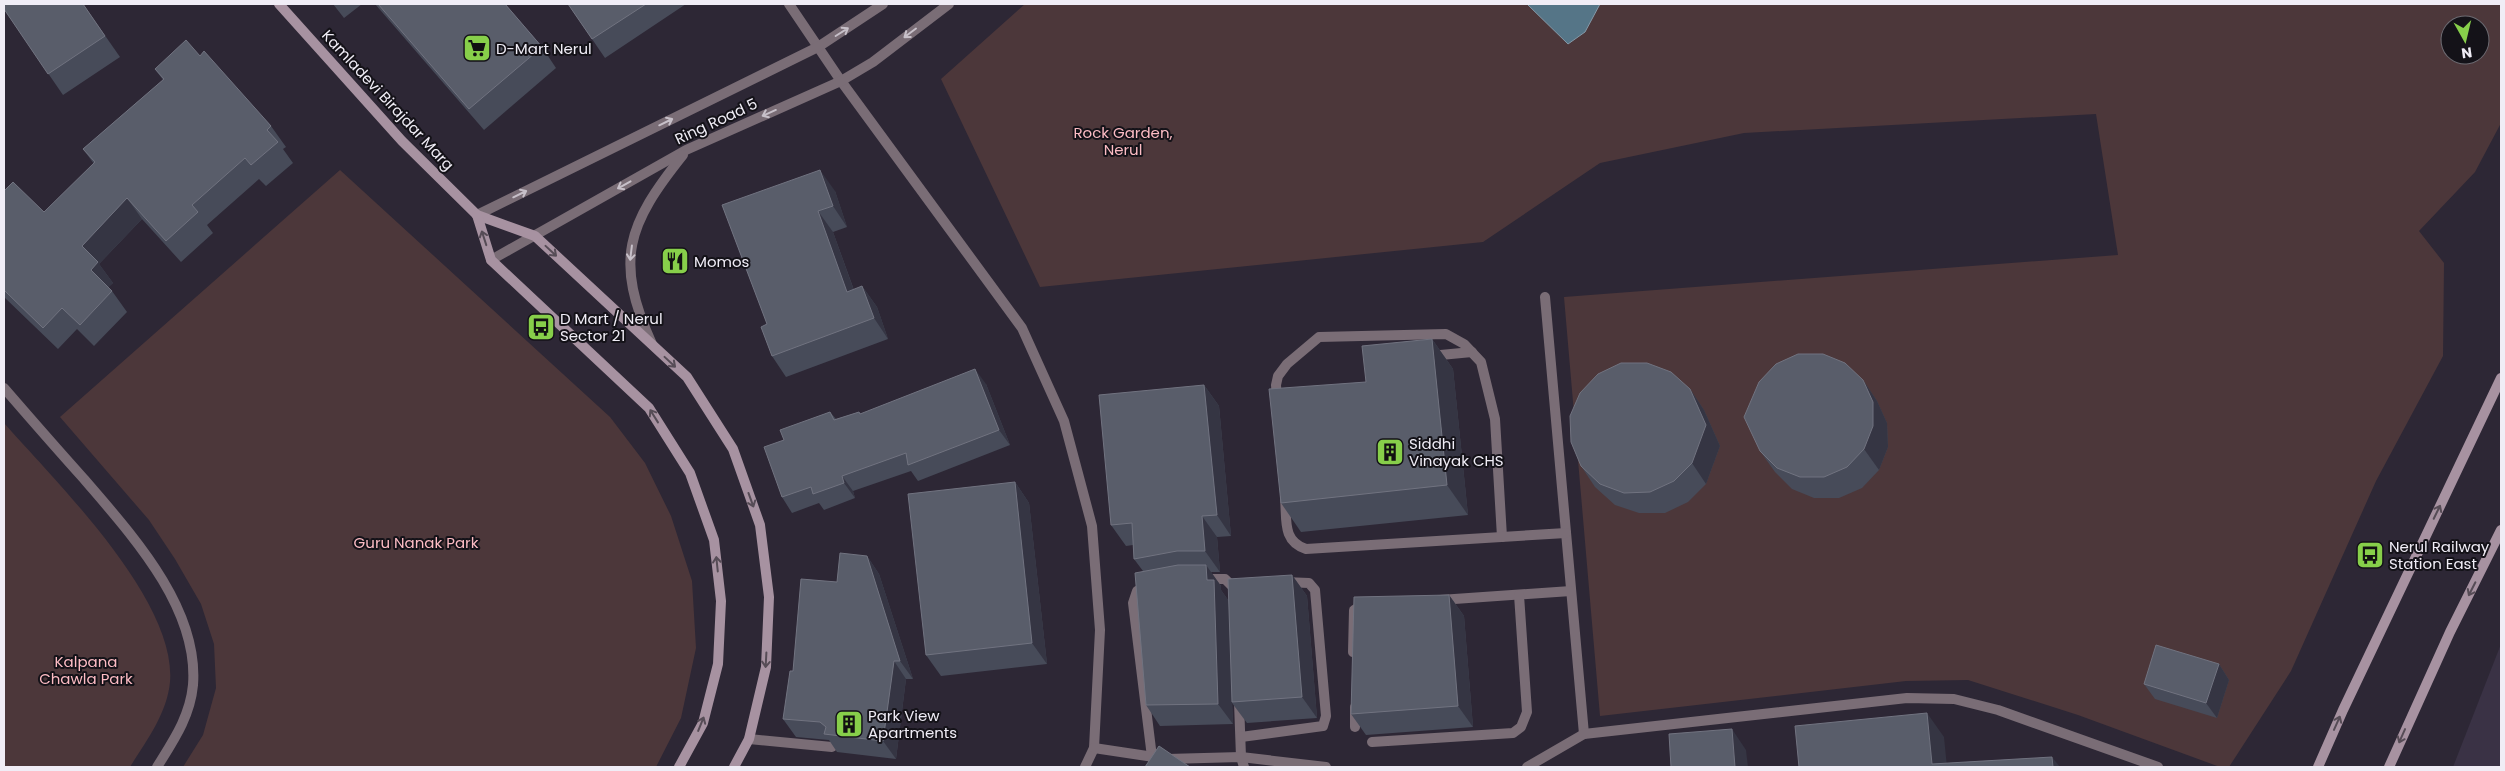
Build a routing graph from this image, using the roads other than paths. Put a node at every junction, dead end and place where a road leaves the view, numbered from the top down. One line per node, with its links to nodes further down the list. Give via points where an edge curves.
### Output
1 (280, 4): 8 (street, Kamladevi Birajdar Marg, via 402,141)
2 (789, 4): 5 (street)
3 (883, 4): 5 (street, Ring Road 5, one-way to 3)
4 (949, 4): 6 (street, Ring Road 5, one-way to 6, via 873,62)
5 (818, 47): 6 (street); 8 (street, Ring Road 5, one-way to 5)
6 (841, 81): 7 (street, Ring Road 5, one-way to 7); 39 (street, via 1022,328 1064,421 1092,526 1100,630)
7 (686, 150): 9 (street, Ring Road 5, one-way to 9); 12 (street, one-way to 12, via 646,205 634,233 630,261 632,290)
8 (477, 215): 9 (street, Kamladevi Birajdar Marg); 10 (street, Kamladevi Birajdar Marg, one-way to 8)
9 (535, 236): 10 (street, Ring Road 5); 12 (street, Kamladevi Birajdar Marg, one-way to 12)
10 (491, 260): 44 (street, Kamladevi Birajdar Marg, one-way to 10, via 703,723 716,672 721,601 714,540 690,473 649,408)
11 (1545, 297): 20 (street)
12 (653, 346): 36 (street, Kamladevi Birajdar Marg, one-way to 36, via 687,377 733,450 760,525 769,597 766,667)
13 (1472, 352): 14 (street); 17 (street, via 1446,334 1319,337 1278,376); 21 (street, via 1482,362 1495,419)
14 (1419, 357)
15 (2501, 378): 50 (street, one-way to 15)
16 (4, 388): 43 (street, via 131,534 180,613 191,650 192,685 183,726)
17 (1278, 415)
18 (1284, 484): 21 (street, via 1288,534 1296,545 1306,549)
19 (2501, 530): 51 (street, one-way to 51, via 2450,632)
20 (1566, 533): 21 (street); 26 (street)
21 (1502, 537)
22 (1193, 580): 25 (street, via 1225,579 1235,594)
23 (1157, 584): 40 (street, via 1137,591 1133,603)
24 (1270, 584): 35 (street, via 1288,581 1309,583 1315,590 1326,716 1324,726)
25 (1253, 586)
26 (1571, 591): 27 (street); 34 (street)
27 (1519, 595): 28 (street); 37 (street, via 1527,712 1521,727 1513,733)
28 (1431, 601)
29 (1372, 605): 30 (street, via 1362,605 1354,610)
30 (1353, 658)
31 (1239, 687): 35 (street)
32 (1354, 697): 33 (street)
33 (1355, 727)
34 (1584, 734): 48 (street); 49 (street, via 1908,698 1954,699 1998,710)
35 (1241, 737): 41 (street)
36 (749, 739): 38 (street); 45 (street, Kamladevi Birajdar Marg)
37 (1372, 742)
38 (832, 747)
39 (1094, 748): 40 (street); 46 (street)
40 (1152, 757): 42 (street)
41 (1242, 762): 42 (street); 47 (street)
42 (1164, 763)
43 (157, 767)
44 (679, 767)
45 (734, 767)
46 (1085, 767)
47 (1326, 767)
48 (1527, 767)
49 (2158, 767)
50 (2318, 767)
51 (2389, 767)

